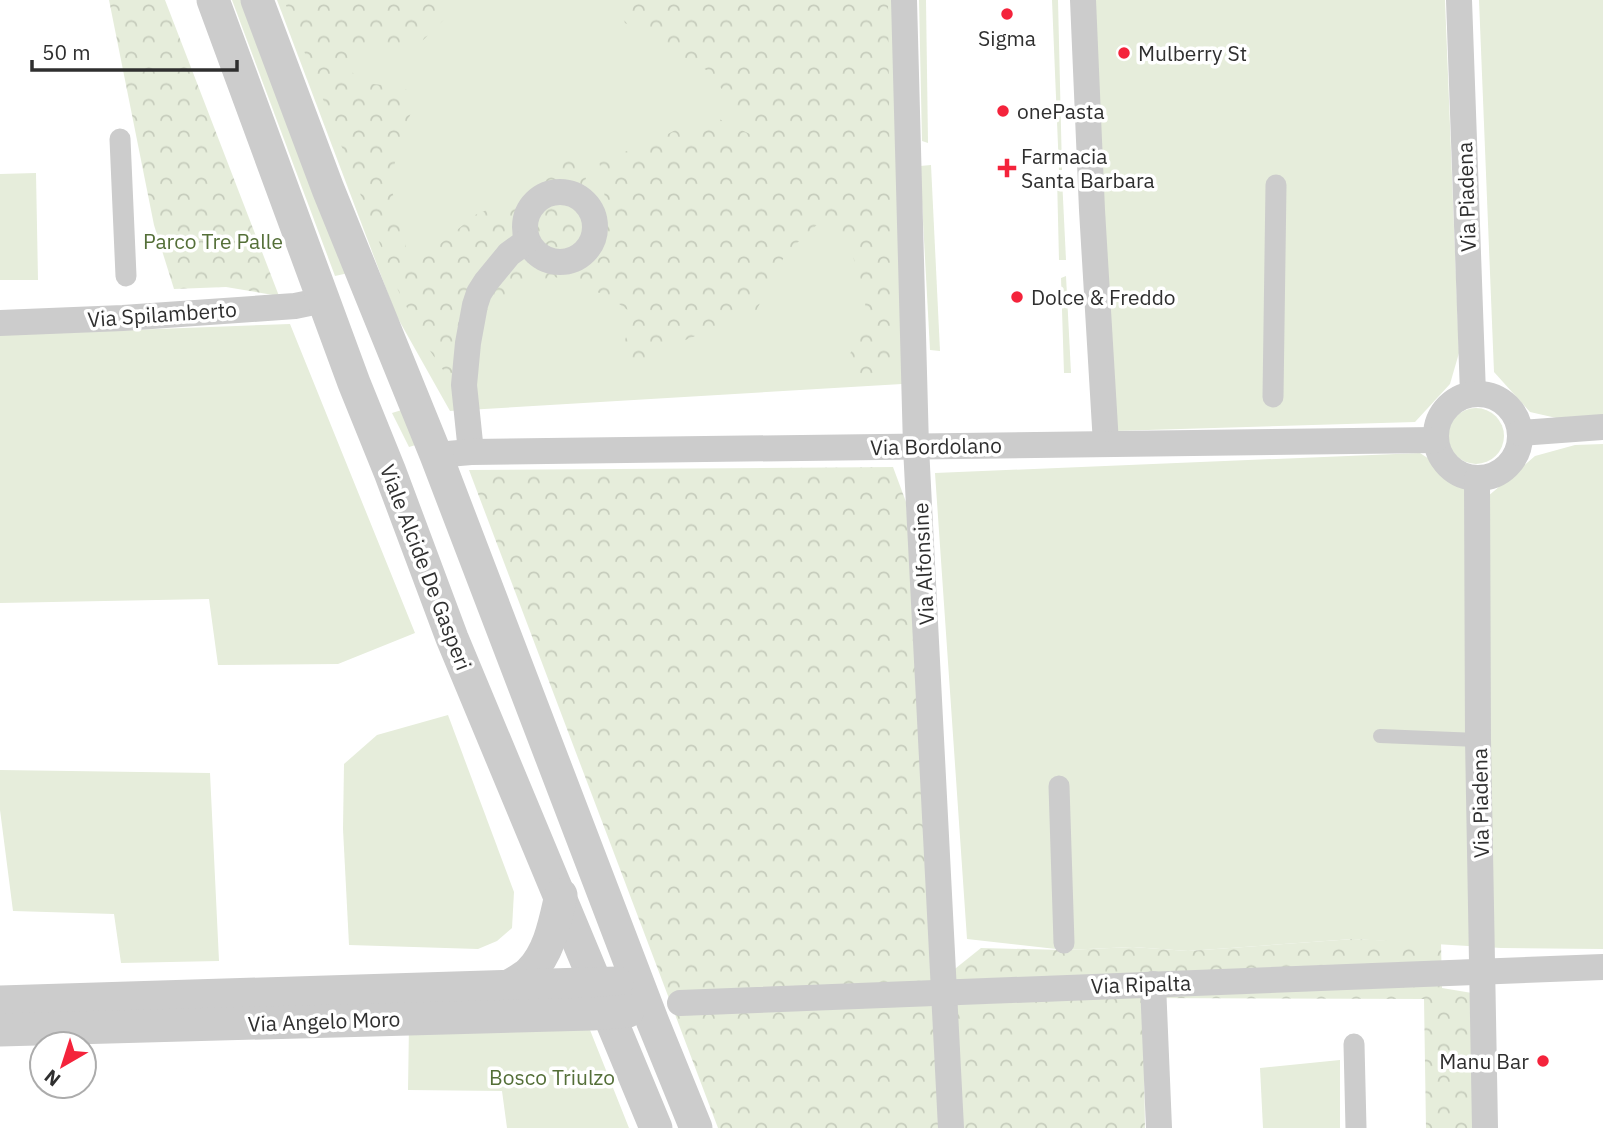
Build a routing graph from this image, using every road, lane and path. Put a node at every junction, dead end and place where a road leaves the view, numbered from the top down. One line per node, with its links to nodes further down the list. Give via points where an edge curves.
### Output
1 (213, 0): 11 (street, Viale Alcide De Gasperi)
2 (257, 0): 10 (street)
3 (904, 0): 19 (street, Via Alfonsine)
4 (1083, 0): 18 (street)
5 (1459, 0): 13 (street, Via Piadena)
6 (120, 139): 9 (street)
7 (1276, 185): 14 (street)
8 (527, 241): 20 (street, via 509,254 475,305 464,385)
9 (127, 276)
10 (367, 283): 11 (street); 21 (street)
11 (324, 299): 12 (street, Via Spilamberto, via 295,306); 22 (street, Viale Alcide De Gasperi)
12 (0, 323)
13 (1473, 394): 16 (street, via 1504,403 1514,414); 17 (street, via 1445,409)
14 (1273, 397)
15 (1603, 427): 16 (street)
16 (1520, 433): 23 (street, via 1517,453 1509,465)
17 (1435, 440): 18 (street, Via Bordolano); 23 (street, via 1444,462 1456,473)
18 (1106, 444): 19 (street, Via Bordolano)
19 (916, 447): 20 (street, Via Bordolano); 33 (street, Via Alfonsine)
20 (471, 452): 21 (street, Via Bordolano)
21 (436, 455): 22 (street); 34 (street)
22 (390, 472): 27 (street, Viale Alcide De Gasperi, via 452,638)
23 (1477, 479): 25 (street, Via Piadena)
24 (1380, 736): 25 (lane)
25 (1478, 740): 30 (street, Via Piadena)
26 (1059, 786): 28 (street)
27 (561, 895): 32 (street, via 543,954 530,973); 35 (street, Viale Alcide De Gasperi)
28 (1064, 943)
29 (1603, 967): 30 (street, Via Ripalta)
30 (1483, 971): 31 (street, Via Ripalta); 44 (street, Via Piadena)
31 (1153, 984): 33 (street, Via Ripalta); 42 (street)
32 (507, 987): 35 (street, Via Angelo Moro); 36 (street, Via Angelo Moro)
33 (945, 993): 34 (street, Via Ripalta); 41 (street, Via Alfonsine)
34 (655, 997): 35 (street, Via Angelo Moro); 40 (street)
35 (603, 999): 37 (street, Via Angelo Moro); 39 (street, Viale Alcide De Gasperi)
36 (0, 1002)
37 (0, 1030)
38 (1354, 1044): 43 (street)
39 (656, 1128)
40 (696, 1128)
41 (951, 1128)
42 (1159, 1128)
43 (1356, 1128)
44 (1485, 1128)

